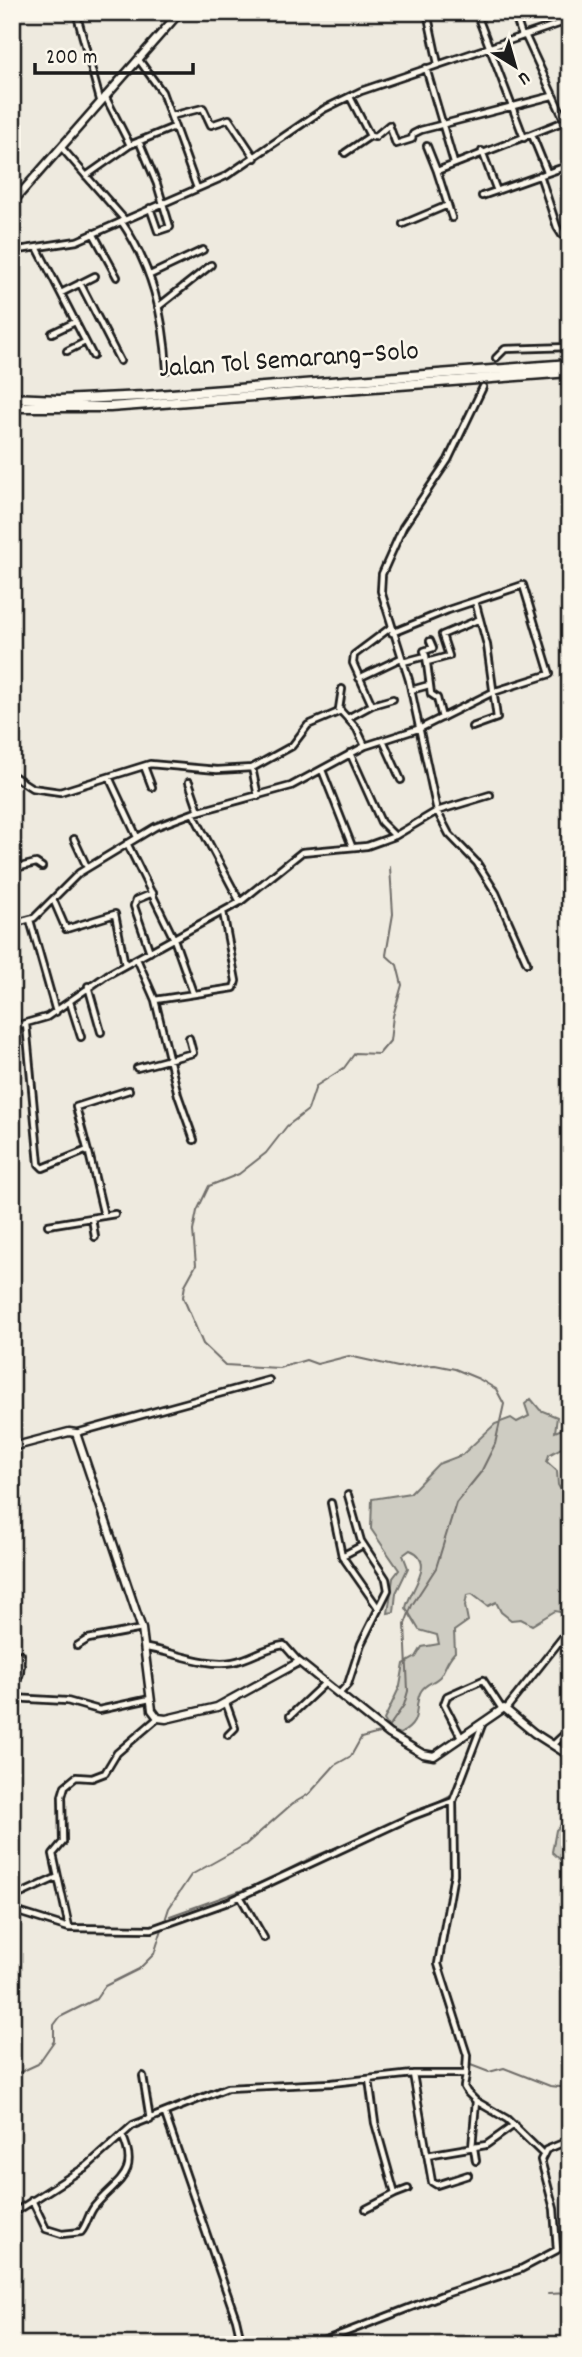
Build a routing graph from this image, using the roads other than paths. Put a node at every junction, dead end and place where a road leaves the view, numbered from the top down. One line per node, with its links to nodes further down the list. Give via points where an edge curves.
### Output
1 (76, 12): 14 (street)
2 (180, 12): 9 (street)
3 (427, 12): 10 (street)
4 (476, 12): 8 (street)
5 (514, 12): 7 (street)
6 (570, 20): 7 (street)
7 (524, 36): 8 (street); 12 (street)
8 (490, 48): 10 (street); 15 (street)
9 (139, 60): 14 (street); 16 (street, via 162,92)
10 (438, 64): 11 (street)
11 (426, 68): 13 (street); 19 (street)
12 (552, 96): 15 (street); 18 (street)
13 (350, 97): 23 (street); 31 (street)
14 (103, 98): 26 (street); 28 (street)
15 (512, 107): 19 (street); 24 (street)
16 (171, 116): 20 (street); 31 (street, via 203,108 211,125 229,119)
17 (570, 119): 18 (street)
18 (563, 122): 21 (street); 22 (street)
19 (443, 123): 23 (street, via 415,132 412,139 400,144 389,125 376,137); 32 (street)
20 (174, 127): 25 (street); 38 (street)
21 (570, 132)
22 (532, 135): 24 (street); 35 (street)
23 (370, 136): 30 (street)
24 (524, 138): 29 (street)
25 (139, 141): 26 (street); 42 (street)
26 (130, 145): 37 (street)
27 (427, 146): 34 (street)
28 (61, 147): 37 (street); 41 (street)
29 (482, 151): 32 (street); 39 (street)
30 (345, 153)
31 (255, 158): 38 (street)
32 (454, 163): 34 (street)
33 (570, 165): 35 (street)
34 (437, 171): 43 (street)
35 (547, 172): 36 (street)
36 (540, 175): 39 (street); 49 (street, via 556,227 562,235)
37 (86, 176): 46 (street)
38 (197, 188): 42 (street)
39 (497, 191): 40 (street)
40 (482, 196)
41 (12, 202)
42 (163, 202): 44 (street); 44 (street, via 170,227 158,231)
43 (448, 205): 45 (street); 47 (street)
44 (150, 208): 46 (street)
45 (452, 218)
46 (123, 220): 48 (street); 54 (street)
47 (403, 224)
48 (93, 233): 50 (street); 56 (street)
49 (570, 235)
50 (38, 249): 52 (street); 58 (street)
51 (203, 250): 54 (street)
52 (12, 251)
53 (211, 265): 59 (street)
54 (150, 275): 59 (street)
55 (95, 276): 57 (street)
56 (117, 277)
57 (80, 283): 58 (street); 67 (street)
58 (61, 293): 60 (street)
59 (158, 307): 69 (street)
60 (75, 322): 61 (street); 62 (street)
61 (52, 332)
62 (85, 342): 64 (street); 65 (street)
63 (570, 347): 66 (street, via 505,349)
64 (67, 351)
65 (93, 356)
66 (496, 358)
67 (120, 361)
68 (570, 364): 72 (highway, Jalan Tol Semarang–Solo, via 144,396)
69 (167, 370)
70 (570, 372): 73 (highway, Jalan Tol Semarang–Solo, via 110,407)
71 (483, 387): 76 (street, via 454,449 403,527 386,565 381,591)
72 (12, 398)
73 (12, 407)
74 (475, 601): 75 (street); 76 (street); 84 (street, via 526,587 550,672 548,677)
75 (480, 619): 78 (street, via 442,635 449,656); 84 (street)
76 (391, 631): 79 (street); 80 (street, via 354,655)
77 (430, 641): 78 (street, via 433,648 424,650)
78 (426, 659): 79 (street); 81 (street)
79 (402, 660): 80 (street); 83 (street)
80 (359, 678): 86 (street)
81 (429, 685): 83 (street); 89 (street)
82 (342, 689): 87 (street)
83 (411, 690): 91 (street)
84 (493, 692): 89 (street); 90 (street, via 497,718)
85 (393, 699): 86 (street)
86 (372, 705): 88 (street)
87 (341, 711): 88 (street); 96 (street, via 308,724 292,746)
88 (348, 718): 93 (street)
89 (442, 718): 91 (street)
90 (472, 727)
91 (421, 728): 92 (street); 105 (street)
92 (383, 740): 93 (street); 100 (street)
93 (365, 746): 94 (street)
94 (351, 753): 97 (street); 107 (street, via 381,822)
95 (144, 766): 96 (street); 99 (street); 102 (street)
96 (252, 768): 104 (street)
97 (322, 770): 104 (street); 111 (street)
98 (12, 775): 99 (street, via 32,788 60,792)
99 (109, 777): 108 (street)
100 (401, 780)
101 (189, 782): 106 (street)
102 (152, 787)
103 (490, 795): 105 (street)
104 (258, 796): 106 (street)
105 (437, 811): 107 (street); 124 (street, via 449,834 492,887)
106 (196, 812): 108 (street); 117 (street)
107 (395, 836): 111 (street)
108 (137, 837): 110 (street)
109 (74, 839): 113 (street)
110 (127, 843): 113 (street); 115 (street)
111 (352, 846): 117 (street, via 302,852)
112 (42, 867): 114 (street, via 36,863)
113 (87, 867): 116 (street)
114 (12, 869)
115 (153, 893): 121 (street); 122 (street, via 136,900 134,906)
116 (53, 899): 119 (street); 125 (street, via 66,929 115,914)
117 (240, 902): 118 (street)
118 (223, 912): 121 (street); 127 (street, via 234,988)
119 (30, 920): 120 (street); 130 (street)
120 (12, 924)
121 (174, 939): 122 (street); 127 (street)
122 (150, 952): 123 (street)
123 (137, 959): 125 (street); 128 (street)
124 (527, 963)
125 (125, 965): 126 (street)
126 (88, 986): 129 (street); 133 (street)
127 (193, 993): 128 (street)
128 (155, 1000): 136 (street)
129 (70, 1002): 130 (street); 134 (street)
130 (55, 1012): 131 (street)
131 (26, 1024): 132 (street); 140 (street, via 39,1164 43,1167)
132 (12, 1027)
133 (101, 1032)
134 (81, 1037)
135 (189, 1038): 136 (street, via 194,1056)
136 (171, 1059): 137 (street); 139 (street)
137 (137, 1068)
138 (129, 1090): 140 (street, via 76,1107)
139 (194, 1140)
140 (89, 1153): 142 (street)
141 (116, 1214): 142 (street)
142 (104, 1216): 143 (street)
143 (92, 1218): 144 (street); 145 (street)
144 (48, 1225)
145 (95, 1237)
146 (269, 1380): 147 (street)
147 (76, 1433): 148 (street); 155 (street)
148 (12, 1447)
149 (348, 1495): 151 (street)
150 (331, 1503): 152 (street)
151 (363, 1545): 152 (street); 153 (street, via 388,1586)
152 (342, 1556): 153 (street)
153 (379, 1610): 163 (street, via 348,1684)
154 (570, 1628): 167 (street)
155 (142, 1629): 156 (street, via 90,1639); 157 (street)
156 (78, 1646)
157 (147, 1648): 159 (street, via 234,1662 284,1645); 165 (street)
158 (21, 1654): 161 (street)
159 (299, 1662): 162 (street); 166 (street)
160 (12, 1664): 161 (street)
161 (21, 1665): 164 (street)
162 (325, 1684): 163 (street); 168 (street)
163 (339, 1694): 173 (street, via 389,1734 431,1757)
164 (12, 1697): 165 (street, via 67,1701 99,1710)
165 (151, 1699): 169 (street)
166 (226, 1703): 169 (street, via 188,1715); 172 (street, via 235,1728)
167 (504, 1709): 170 (street); 173 (street, via 483,1680 447,1696 444,1704); 174 (street)
168 (290, 1716)
169 (158, 1718): 177 (street, via 117,1753 105,1773 76,1777 65,1786 63,1843 52,1854)
170 (482, 1724): 173 (street); 176 (street)
171 (570, 1729): 174 (street)
172 (228, 1735)
173 (461, 1737)
174 (553, 1745): 175 (street)
175 (570, 1756)
176 (453, 1801): 178 (street, via 413,1815); 184 (street, via 454,1874 438,1964 468,2064)
177 (58, 1877): 179 (street); 181 (street)
178 (240, 1896): 181 (street, via 155,1928); 182 (street)
179 (12, 1898)
180 (12, 1910): 181 (street)
181 (69, 1928)
182 (264, 1938)
183 (412, 2074): 184 (street); 186 (street); 195 (street)
184 (466, 2074): 187 (street, via 464,2087)
185 (144, 2076): 189 (street)
186 (369, 2079): 188 (street, via 236,2086); 199 (street, via 374,2123)
187 (476, 2101): 190 (street); 193 (street)
188 (165, 2114): 189 (street); 203 (street)
189 (150, 2120): 191 (street, via 133,2124)
190 (514, 2125): 193 (street, via 491,2143); 194 (street)
191 (122, 2135): 200 (street, via 87,2166); 200 (street, via 129,2152 128,2168 94,2207 83,2231 62,2234 46,2229)
192 (570, 2140): 194 (street)
193 (473, 2148): 195 (street); 196 (street)
194 (543, 2154): 204 (street, via 557,2250 520,2269)
195 (427, 2155): 197 (street, via 435,2185)
196 (476, 2161)
197 (468, 2175)
198 (408, 2189): 199 (street)
199 (395, 2194): 201 (street)
200 (32, 2200): 202 (street)
201 (366, 2209)
202 (12, 2214)
203 (242, 2345)
204 (313, 2345)

